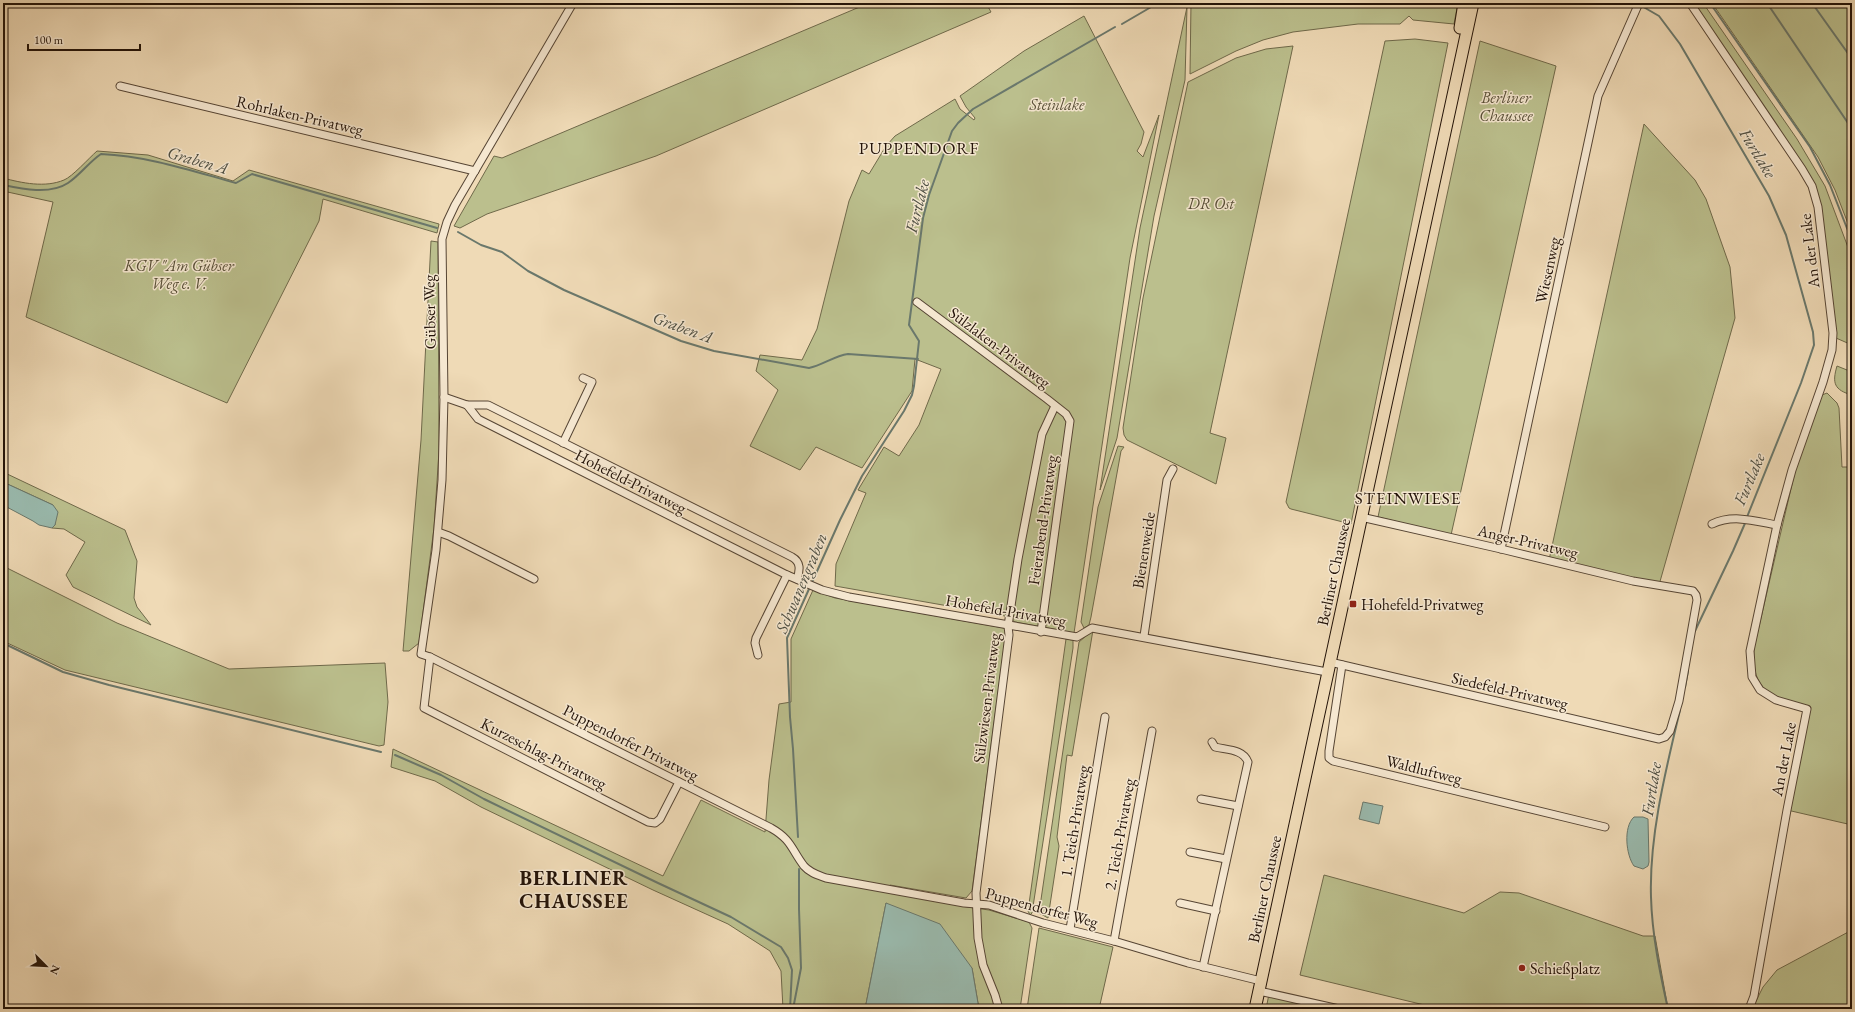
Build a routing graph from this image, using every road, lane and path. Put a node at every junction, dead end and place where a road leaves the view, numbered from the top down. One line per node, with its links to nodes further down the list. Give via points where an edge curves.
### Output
1 (573, 3): 8 (street, Gübser Weg)
2 (1464, 3): 7 (main road, Berliner Chaussee, via 1452,70)
3 (1473, 3): 7 (main road, Berliner Chaussee)
4 (1690, 3): 19 (street, An der Lake, via 1802,169 1812,186 1818,207 1833,346)
5 (1638, 6): 21 (street, Wiesenweg, via 1597,102)
6 (120, 86): 8 (street, Rohrlaken-Privatweg)
7 (1452, 95): 17 (main road, Berliner Chaussee)
8 (475, 171): 11 (street, Gübser Weg, via 447,222 442,239)
9 (917, 302): 13 (street, Sülzlaken-Privatweg)
10 (583, 378): 15 (street, Hohefeld-Privatweg, via 592,382)
11 (444, 397): 12 (street, Hohefeld-Privatweg); 20 (street, Gübser Weg)
12 (467, 405): 15 (street, Hohefeld-Privatweg, via 488,405); 22 (street, Hohefeld-Privatweg, via 478,419)
13 (1055, 406): 14 (street, Sülzlaken-Privatweg); 26 (street, Sülzwiesen-Privatweg, via 1042,434)
14 (1066, 414): 27 (street, Feierabend-Privatweg, via 1070,420)
15 (563, 443): 24 (street, Hohefeld-Privatweg, via 795,558 800,569)
16 (1173, 469): 28 (street, Bienenweide, via 1167,480)
17 (1361, 518): 21 (street, Anger-Privatweg); 33 (main road, Berliner Chaussee)
18 (1712, 524): 19 (street, via 1724,519 1742,519)
19 (1777, 524): 54 (street, An der Lake, via 1752,637 1751,672 1757,686 1768,696 1808,710 1754,996)
20 (438, 532): 23 (street); 29 (street, Gübser Weg)
21 (1501, 548): 25 (street, Anger-Privatweg, via 1633,581)
22 (788, 575): 24 (street, Hohefeld-Privatweg); 30 (street, via 756,638)
23 (534, 579)
24 (800, 581): 26 (street, Hohefeld-Privatweg, via 849,597)
25 (1690, 590): 32 (street, Siedefeld-Privatweg, via 1697,599 1682,685 1674,720 1664,738 1657,739)
26 (1008, 626): 27 (street, Hohefeld-Privatweg); 44 (street, Sülzwiesen-Privatweg, via 1009,635)
27 (1041, 632): 28 (street, Hohefeld-Privatweg, via 1077,637 1092,628)
28 (1144, 636): 33 (street, Hohefeld-Privatweg)
29 (421, 654): 31 (street, Puppendorfer Privatweg)
30 (758, 655)
31 (430, 657): 37 (street, Puppendorfer Privatweg); 37 (street, Kurzeschlag-Privatweg, via 424,708 648,822 655,823 660,819)
32 (1342, 665): 33 (street, Siedefeld-Privatweg); 40 (street, Waldluftweg, via 1329,748 1329,758 1332,761)
33 (1329, 667): 50 (main road, Berliner Chaussee)
34 (1105, 717): 47 (street, 1. Teich-Privatweg)
35 (1152, 731): 48 (street, 2. Teich-Privatweg)
36 (1212, 742): 39 (street, via 1215,747 1240,752 1246,756 1248,762)
37 (679, 782): 43 (street, Puppendorfer Privatweg, via 783,835 805,866)
38 (1202, 799): 39 (street)
39 (1238, 806): 42 (street)
40 (1605, 826)
41 (1190, 852): 42 (street)
42 (1226, 859): 46 (street)
43 (814, 873): 44 (street, Puppendorfer Weg, via 826,878)
44 (976, 903): 47 (street, Puppendorfer Weg); 51 (street, Sülzwiesen-Privatweg, via 983,965)
45 (1180, 903): 46 (street)
46 (1216, 910): 49 (street)
47 (1070, 929): 48 (street, Puppendorfer Weg)
48 (1114, 941): 49 (street, Puppendorfer Weg)
49 (1203, 966): 50 (street, Puppendorfer Weg)
50 (1260, 986): 52 (main road, Berliner Chaussee); 53 (street)
51 (999, 1009)
52 (1255, 1009)
53 (1339, 1009)
54 (1749, 1009)

